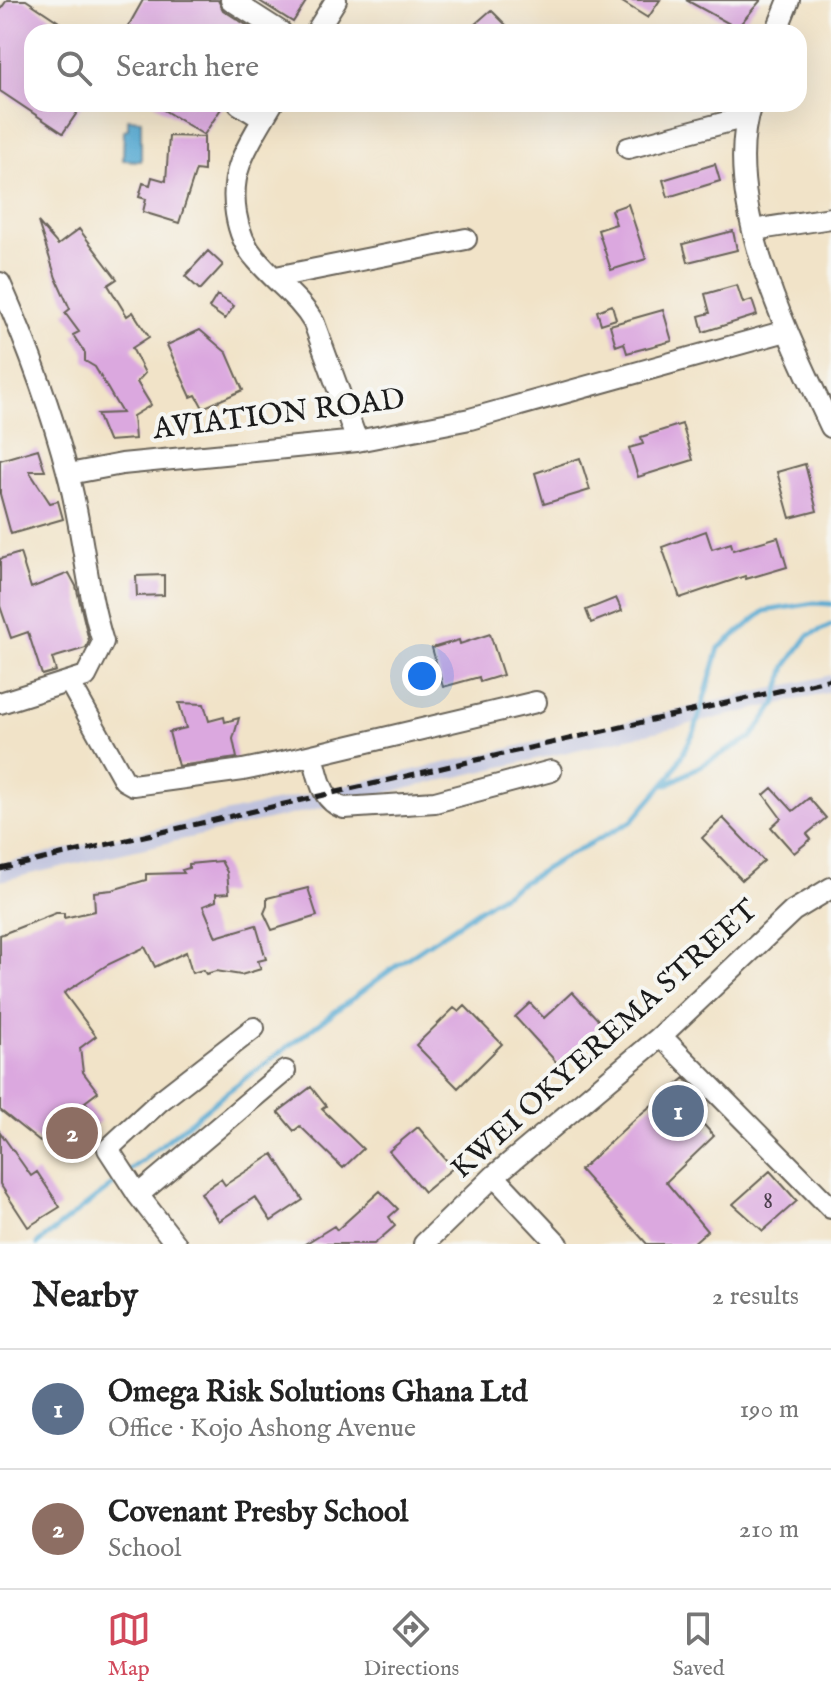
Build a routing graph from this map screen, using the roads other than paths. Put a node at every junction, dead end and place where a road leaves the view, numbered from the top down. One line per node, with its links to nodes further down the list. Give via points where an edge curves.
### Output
1 (231, 0): 4 (street)
2 (336, 0): 5 (street)
3 (789, 0): 6 (street)
4 (268, 24)
5 (321, 24)
6 (779, 24)
7 (267, 112): 14 (street, via 240,164 235,187 237,218 254,258)
8 (745, 112): 10 (street)
9 (748, 112): 12 (street, via 743,167)
10 (628, 148)
11 (831, 218): 12 (street)
12 (753, 230): 16 (street)
13 (466, 239): 14 (street)
14 (276, 277): 18 (street, via 314,323)
15 (0, 283): 19 (street)
16 (786, 331): 17 (street); 18 (street, AVIATION ROAD, via 470,419)
17 (831, 426)
18 (357, 441): 19 (street, AVIATION ROAD)
19 (69, 474): 20 (street, via 103,642 86,676)
20 (70, 683): 22 (street); 23 (street, via 124,780 133,785)
21 (536, 702): 23 (street)
22 (0, 703)
23 (313, 755): 24 (street, via 324,794 344,808 435,802)
24 (551, 771)
25 (831, 888): 27 (street, KWEI OKYEREMA STREET, via 793,911)
26 (254, 1028): 30 (street, via 141,1116 108,1149)
27 (661, 1036): 29 (street, KWEI OKYEREMA STREET); 31 (street)
28 (285, 1071): 30 (street)
29 (494, 1176): 33 (street, KWEI OKYEREMA STREET); 34 (street)
30 (133, 1187): 32 (street)
31 (831, 1208)
32 (176, 1244)
33 (424, 1244)
34 (558, 1244)

